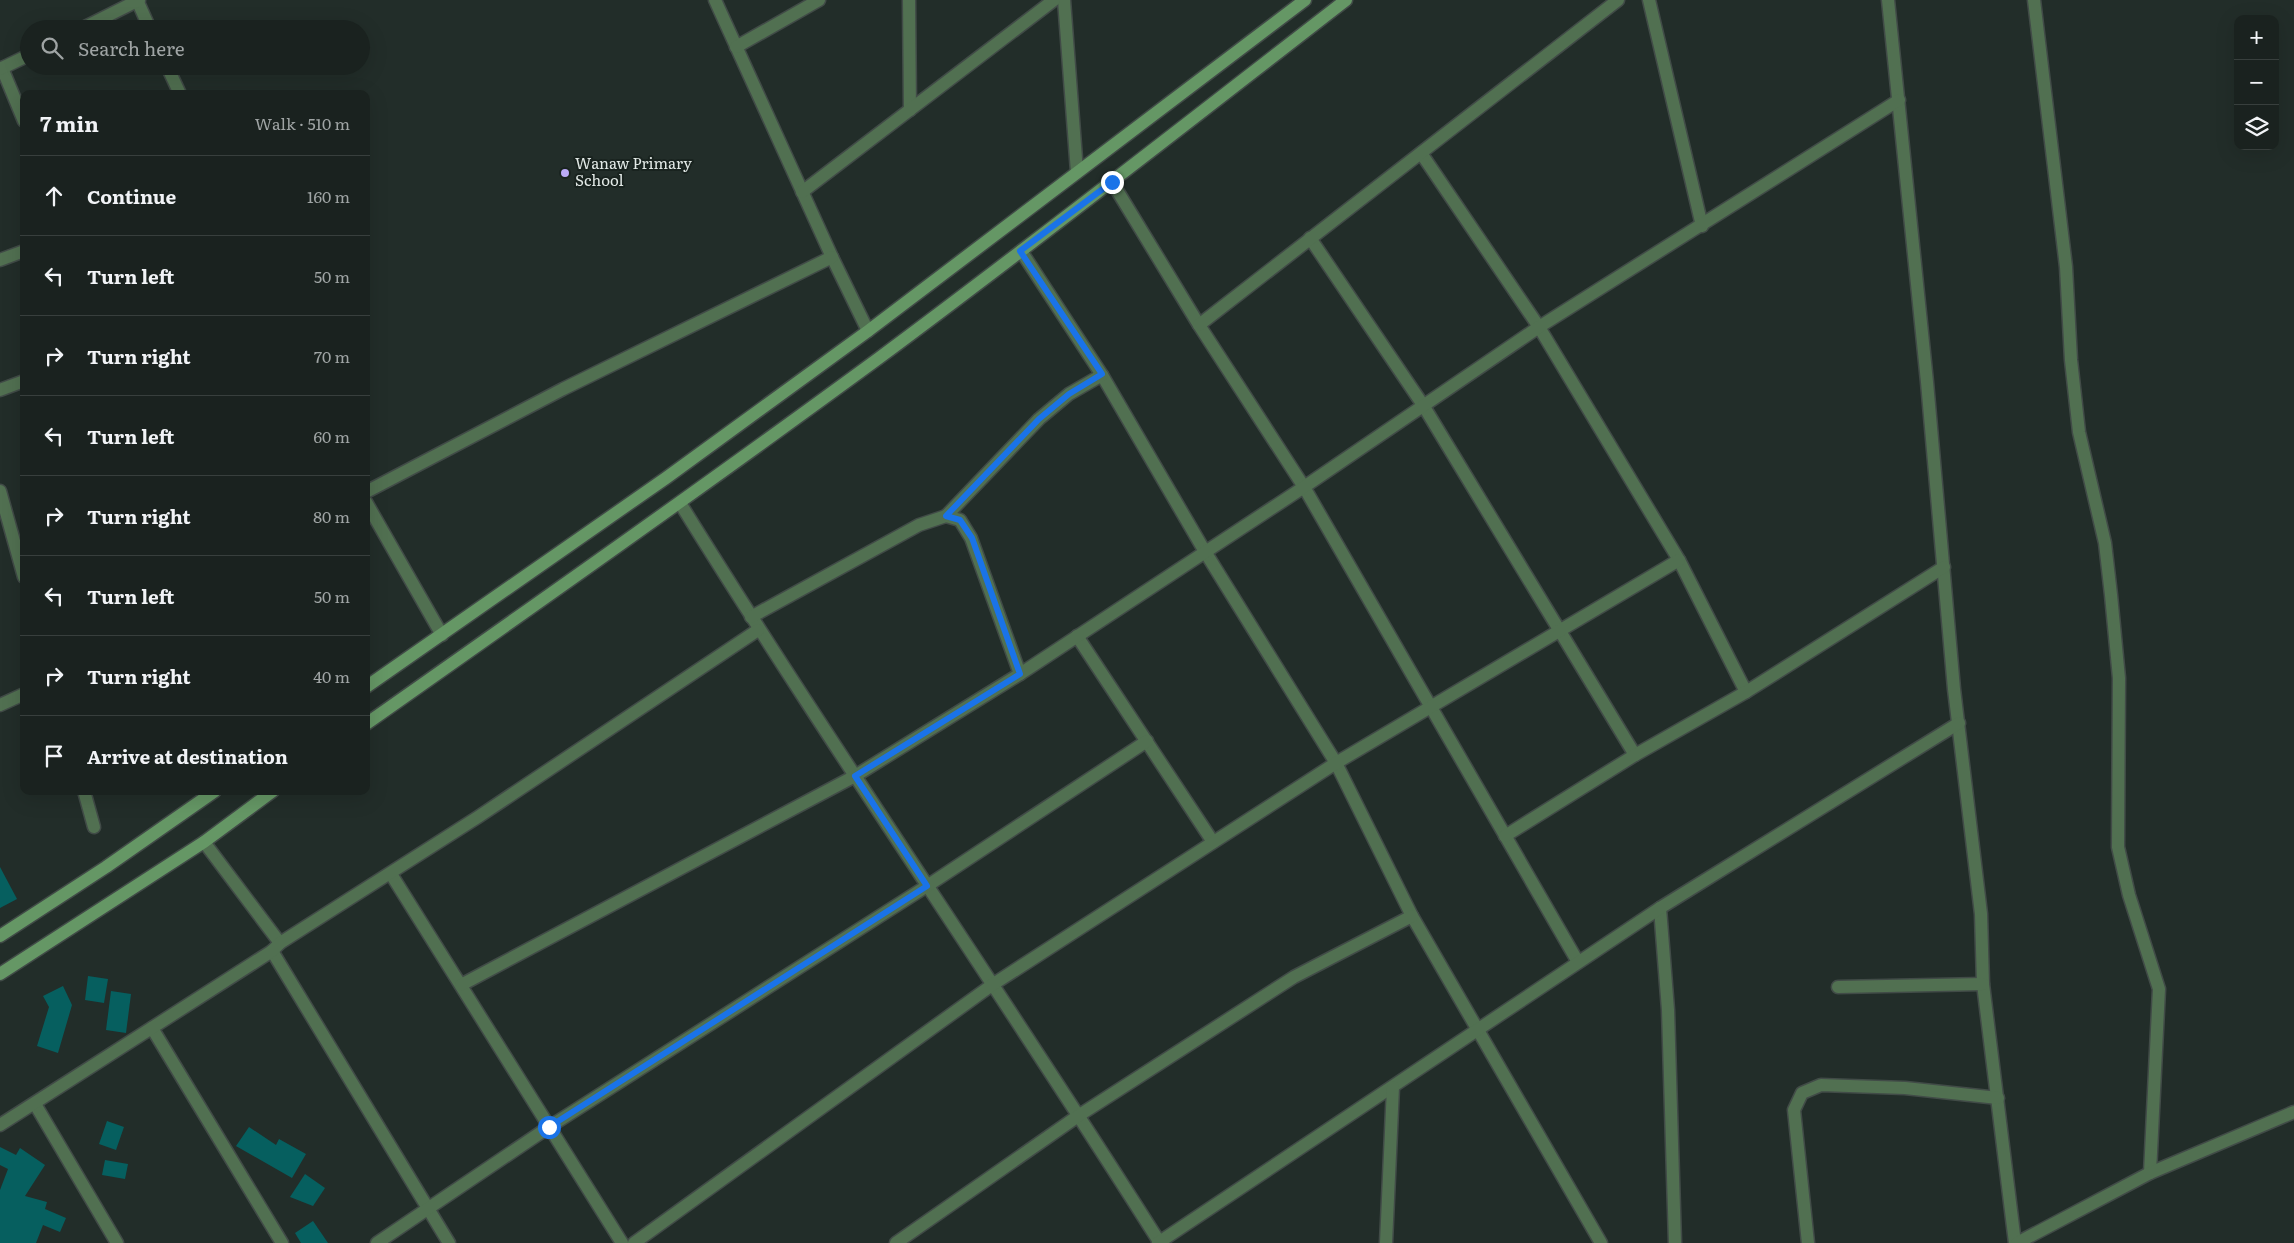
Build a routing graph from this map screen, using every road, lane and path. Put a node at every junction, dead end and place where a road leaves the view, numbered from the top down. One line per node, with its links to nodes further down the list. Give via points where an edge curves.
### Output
1 (138, 0): 13 (street); 14 (street)
2 (715, 0): 15 (street)
3 (819, 0): 15 (street)
4 (909, 0): 21 (street)
5 (1054, 0): 21 (street)
6 (1064, 0): 24 (street)
7 (1305, 0): 24 (main road)
8 (1346, 0): 25 (main road)
9 (1618, 0): 23 (street)
10 (1649, 0): 27 (street)
11 (1888, 0): 20 (street)
12 (2034, 0): 95 (street, via 2066,267 2079,432 2104,543 2111,595 2119,678 2118,847 2129,896 2159,989)
13 (99, 20)
14 (146, 20)
15 (736, 47): 26 (street)
16 (20, 60): 17 (street)
17 (1, 69): 22 (street)
18 (171, 75): 19 (street)
19 (178, 90)
20 (1898, 100): 27 (street); 49 (street)
21 (910, 110): 26 (street)
22 (20, 112)
23 (1421, 153): 28 (street); 34 (street)
24 (1077, 172): 35 (main road)
25 (1112, 182): 29 (main road); 33 (street)
26 (802, 192): 31 (street)
27 (1702, 226): 34 (street)
28 (1310, 238): 33 (street); 39 (street)
29 (1020, 251): 36 (street); 43 (main road)
30 (20, 252): 32 (street)
31 (832, 257): 35 (street); 41 (street, via 563,389)
32 (0, 260)
33 (1199, 325): 40 (street)
34 (1540, 327): 39 (street); 47 (street)
35 (868, 331): 53 (main road)
36 (1102, 374): 45 (street, via 1069,394 1039,419); 46 (street)
37 (20, 382): 38 (street)
38 (0, 390)
39 (1423, 405): 40 (street); 52 (street)
40 (1304, 487): 46 (street); 60 (street)
41 (370, 490)
42 (0, 491): 48 (street)
43 (680, 503): 50 (street); 61 (main road)
44 (370, 509): 53 (street)
45 (946, 516): 50 (street, via 919,525); 55 (street, via 960,520 972,538)
46 (1204, 550): 54 (street); 65 (street)
47 (1679, 560): 52 (street); 57 (street)
48 (20, 563)
49 (1944, 567): 57 (street); 62 (street)
50 (751, 617): 51 (street)
51 (758, 630): 66 (street); 74 (street)
52 (1560, 631): 60 (street); 64 (street)
53 (442, 635): 56 (main road)
54 (1077, 636): 55 (street); 63 (street)
55 (1020, 674): 66 (street)
56 (370, 683)
57 (1746, 692): 64 (street)
58 (20, 696): 59 (street)
59 (0, 705)
60 (1431, 708): 65 (street); 71 (street)
61 (370, 721)
62 (1959, 723): 76 (street); 82 (street, via 1981,914)
63 (1147, 741): 73 (street); 75 (street)
64 (1635, 755): 71 (street)
65 (1336, 764): 73 (street); 77 (street)
66 (855, 776): 75 (street); 83 (street)
67 (85, 795): 70 (street)
68 (209, 795): 78 (main road)
69 (268, 795): 72 (main road)
70 (94, 826)
71 (1505, 836): 80 (street)
72 (204, 842): 79 (street); 81 (main road)
73 (1213, 842): 84 (street)
74 (391, 874): 79 (street); 83 (street)
75 (927, 886): 84 (street); 94 (street)
76 (1660, 908): 80 (street); 107 (street, via 1668,1010)
77 (1412, 916): 87 (street); 92 (street, via 1294,977)
78 (0, 936)
79 (276, 947): 86 (street); 96 (street)
80 (1578, 962): 87 (street)
81 (0, 974)
82 (1983, 984): 85 (street); 89 (street)
83 (461, 985): 94 (street)
84 (992, 985): 92 (street); 102 (street)
85 (1838, 987)
86 (152, 1028): 90 (street); 98 (street)
87 (1478, 1030): 88 (street); 106 (street)
88 (1393, 1087): 104 (street); 105 (street)
89 (1998, 1098): 108 (street, via 1905,1088 1821,1085 1802,1093 1794,1110); 109 (street)
90 (35, 1104): 93 (street); 97 (street)
91 (2294, 1112): 95 (street)
92 (1078, 1116): 103 (street); 104 (street)
93 (0, 1125)
94 (549, 1127): 96 (street); 101 (street)
95 (2150, 1173): 109 (street)
96 (428, 1208): 99 (street); 100 (street)
97 (117, 1243)
98 (282, 1243)
99 (377, 1243)
100 (449, 1243)
101 (622, 1243)
102 (634, 1243)
103 (896, 1243)
104 (1159, 1243)
105 (1386, 1243)
106 (1601, 1243)
107 (1675, 1243)
108 (1808, 1243)
109 (2016, 1243)

